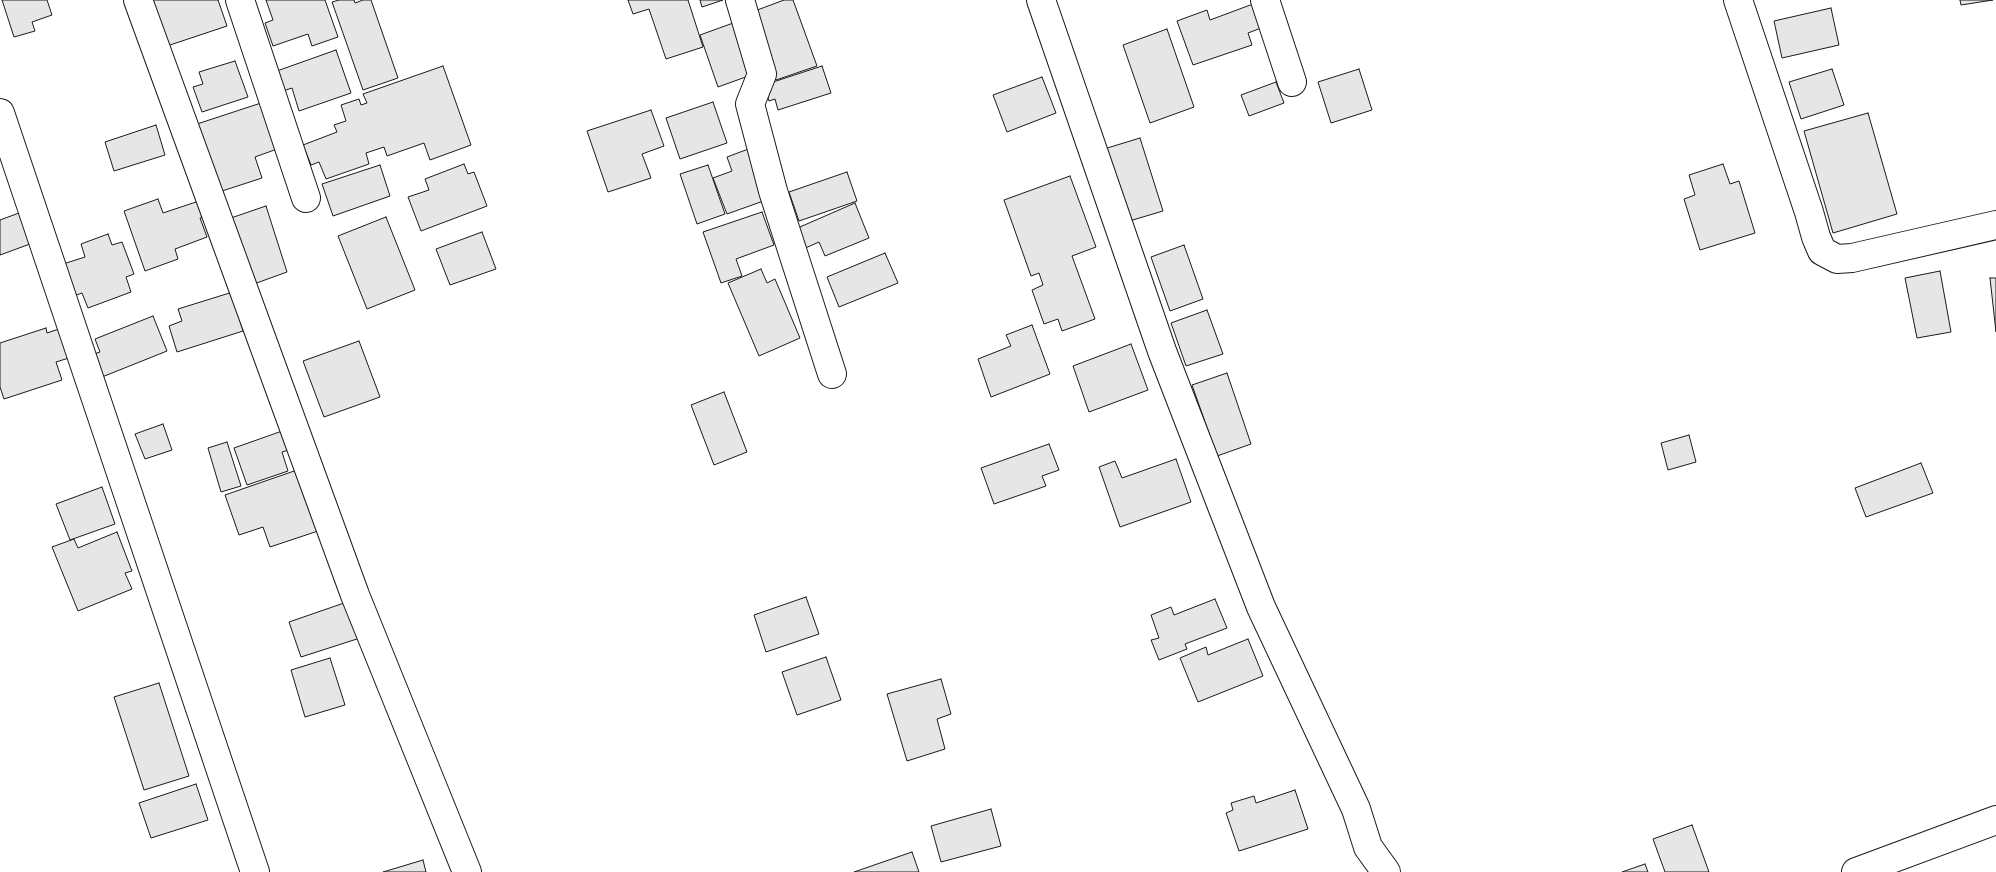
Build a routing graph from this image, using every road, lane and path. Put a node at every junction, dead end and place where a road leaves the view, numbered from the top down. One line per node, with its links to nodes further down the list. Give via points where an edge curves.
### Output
1 (138, 0): 14 (street, via 355,595)
2 (240, 0): 9 (street)
3 (740, 0): 11 (street, via 762,74 750,104 773,192)
4 (1041, 0): 15 (street, via 1162,351 1261,607 1356,809 1368,847)
5 (1265, 0): 7 (street)
6 (1738, 0): 10 (street, via 1822,251 1837,258 1852,258)
7 (1292, 82)
8 (0, 113): 13 (street)
9 (306, 198)
10 (1996, 225)
11 (832, 374)
12 (1996, 820): 16 (street)
13 (255, 872)
14 (467, 872)
15 (1386, 872)
16 (1856, 872)

